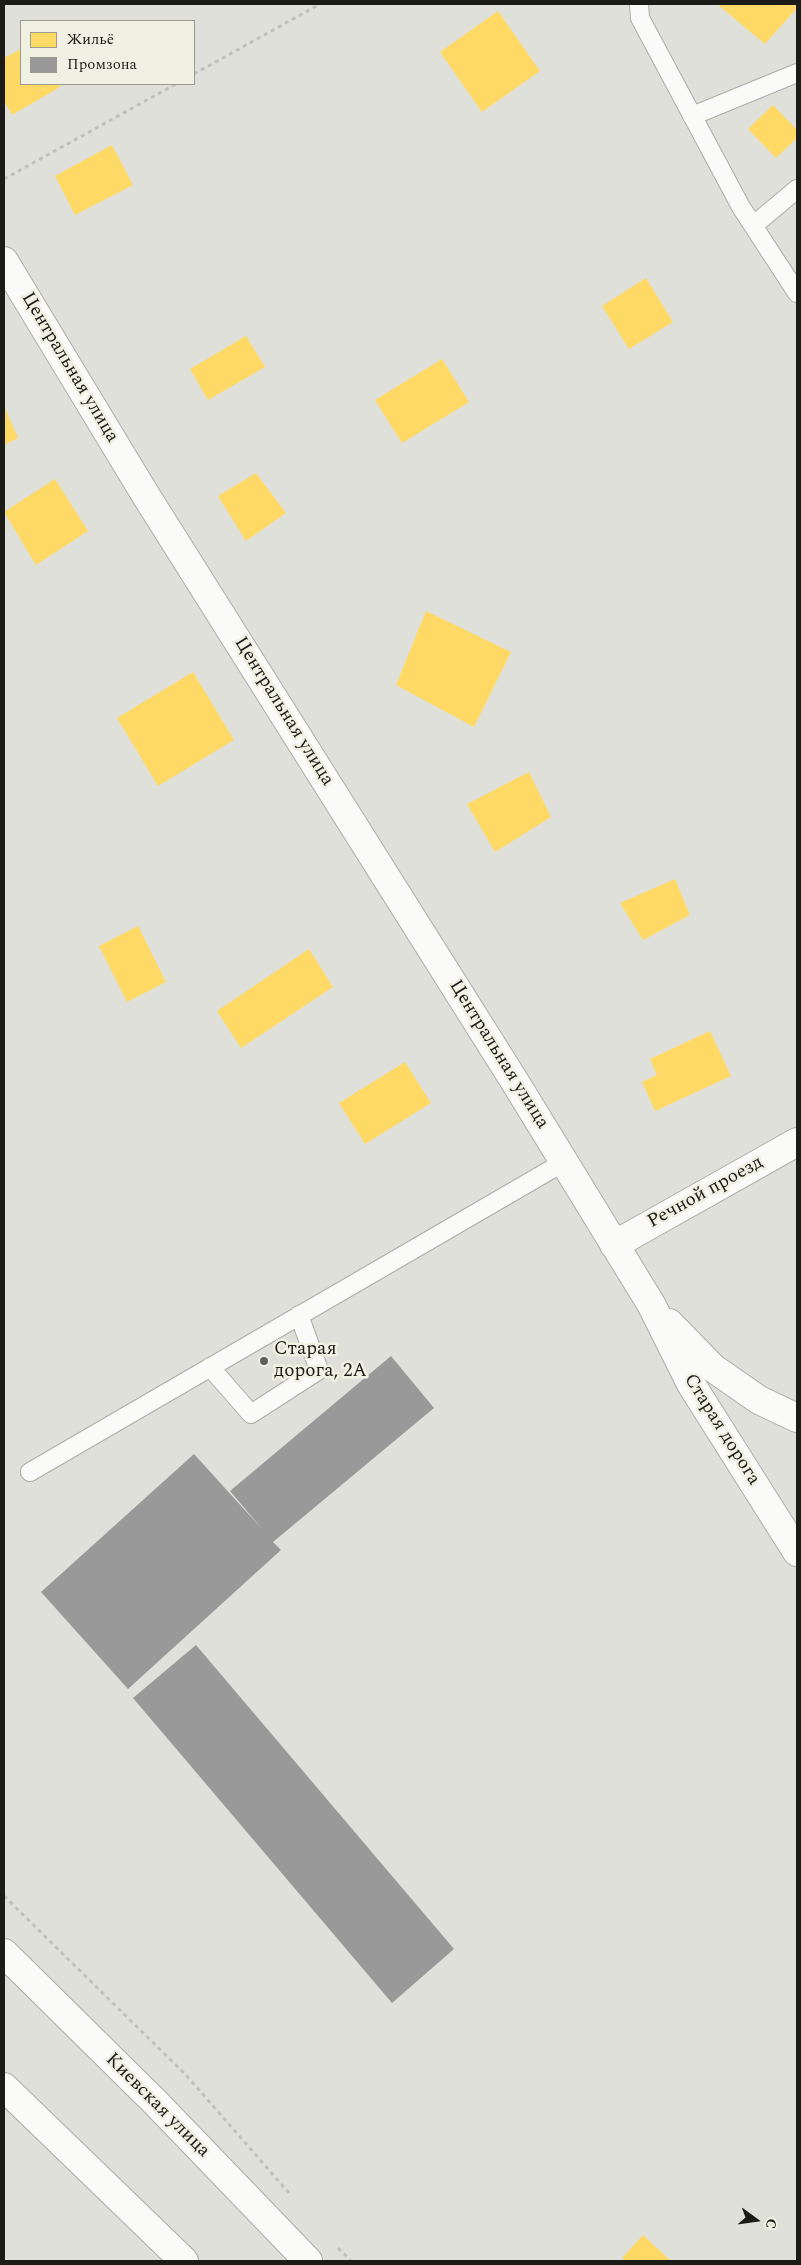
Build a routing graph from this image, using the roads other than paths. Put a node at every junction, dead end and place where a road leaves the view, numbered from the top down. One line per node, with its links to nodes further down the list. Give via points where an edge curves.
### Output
1 (639, 4): 3 (lane, via 640,18)
2 (797, 72): 3 (lane)
3 (692, 116): 5 (lane, via 740,207)
4 (797, 189): 5 (lane)
5 (754, 225): 7 (lane)
6 (4, 261): 9 (street, Центральная улица)
7 (797, 293)
8 (797, 1142): 10 (street, Речной проезд)
9 (564, 1162): 10 (street, Старая дорога); 12 (lane)
10 (614, 1245): 11 (street, Старая дорога)
11 (651, 1304): 14 (street, Старая дорога, via 713,1368 759,1400); 16 (street, Старая дорога, via 692,1384)
12 (299, 1315): 13 (lane); 13 (lane, via 320,1370 251,1414)
13 (210, 1367): 15 (lane)
14 (797, 1418)
15 (30, 1472)
16 (797, 1552)
17 (4, 1953): 20 (street, Киевская улица, via 156,2103)
18 (4, 2087): 19 (street)
19 (184, 2261)
20 (308, 2261)

